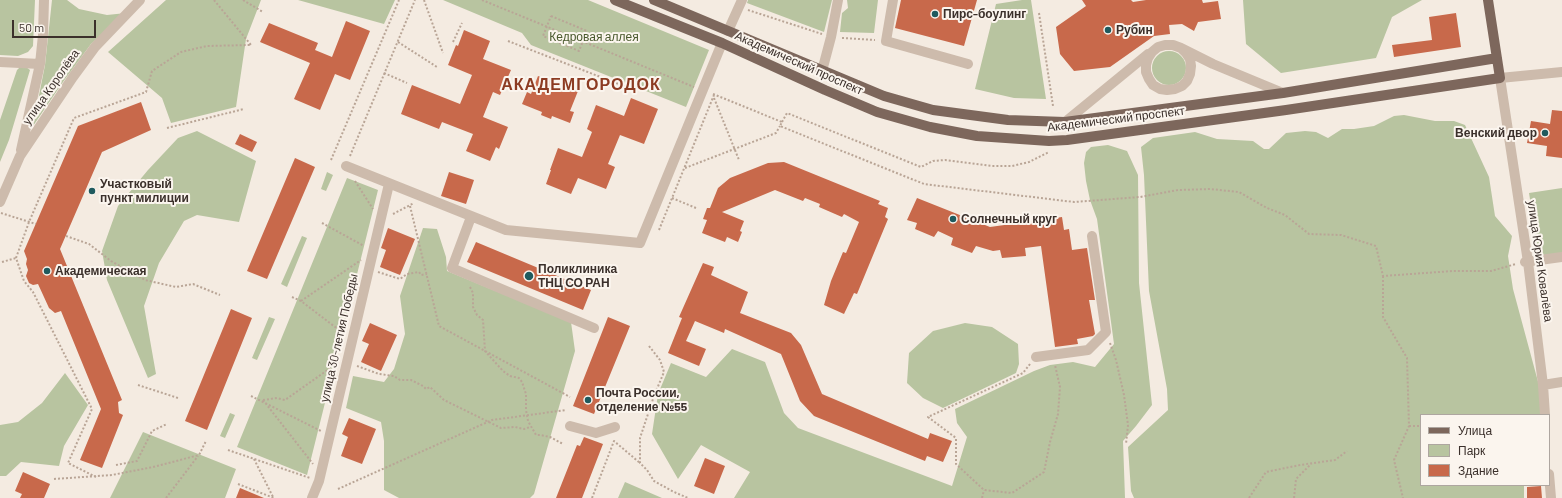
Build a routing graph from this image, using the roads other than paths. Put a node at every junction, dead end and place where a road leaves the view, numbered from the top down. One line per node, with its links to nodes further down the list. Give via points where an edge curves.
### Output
1 (44, 0): 15 (street, улица Королёва)
2 (140, 0): 28 (street, улица Королёва, via 95,47)
3 (615, 0): 10 (main road, Академический проспект)
4 (654, 0): 9 (main road, Академический проспект)
5 (838, 0): 18 (street)
6 (894, 0): 16 (street, via 886,41)
7 (1488, 0): 13 (main road)
8 (742, 1): 9 (street)
9 (728, 31): 10 (main road); 18 (main road, Академический проспект)
10 (722, 43): 27 (main road, Академический проспект, via 878,112 922,125 977,136); 32 (street, via 640,243 506,230)
11 (1181, 48): 12 (street, via 1165,45); 17 (street); 21 (street, via 1190,59)
12 (1152, 52): 20 (street); 23 (street, via 1146,65)
13 (1497, 58): 22 (main road); 24 (main road, Академический проспект)
14 (0, 62): 15 (street)
15 (40, 64): 28 (street, улица Королёва)
16 (968, 64)
17 (1213, 64): 21 (street, via 1194,68); 24 (street)
18 (822, 71): 26 (main road, Академический проспект, via 884,96 933,110 1008,120)
19 (1562, 72): 22 (street, Академический проспект)
20 (1124, 74): 23 (street, via 1137,72); 26 (street)
21 (1190, 74): 23 (street, via 1182,86 1167,90 1153,84)
22 (1500, 78): 25 (main road, Академический проспект); 35 (street, улица Юрия Ковалёва)
23 (1149, 79)
24 (1283, 93): 25 (main road); 26 (main road, Академический проспект)
25 (1286, 110): 27 (main road, Академический проспект)
26 (1065, 122): 27 (main road)
27 (1067, 140)
28 (20, 156): 31 (street, улица Королёва)
29 (346, 166): 30 (street)
30 (388, 184): 32 (street); 44 (street, улица 30-летия Победы, via 320,477)
31 (0, 202)
32 (471, 217): 36 (street, via 452,268)
33 (1092, 236): 37 (street, via 1106,332 1088,350)
34 (1562, 257): 35 (street)
35 (1527, 262): 39 (street, улица Юрия Ковалёва)
36 (594, 328)
37 (1036, 357)
38 (1562, 382): 39 (street)
39 (1543, 385): 40 (street, улица Юрия Ковалёва)
40 (1545, 414)
41 (570, 426): 42 (street, via 596,433)
42 (615, 427)
43 (1550, 486): 45 (street)
44 (312, 498)
45 (1551, 498)

